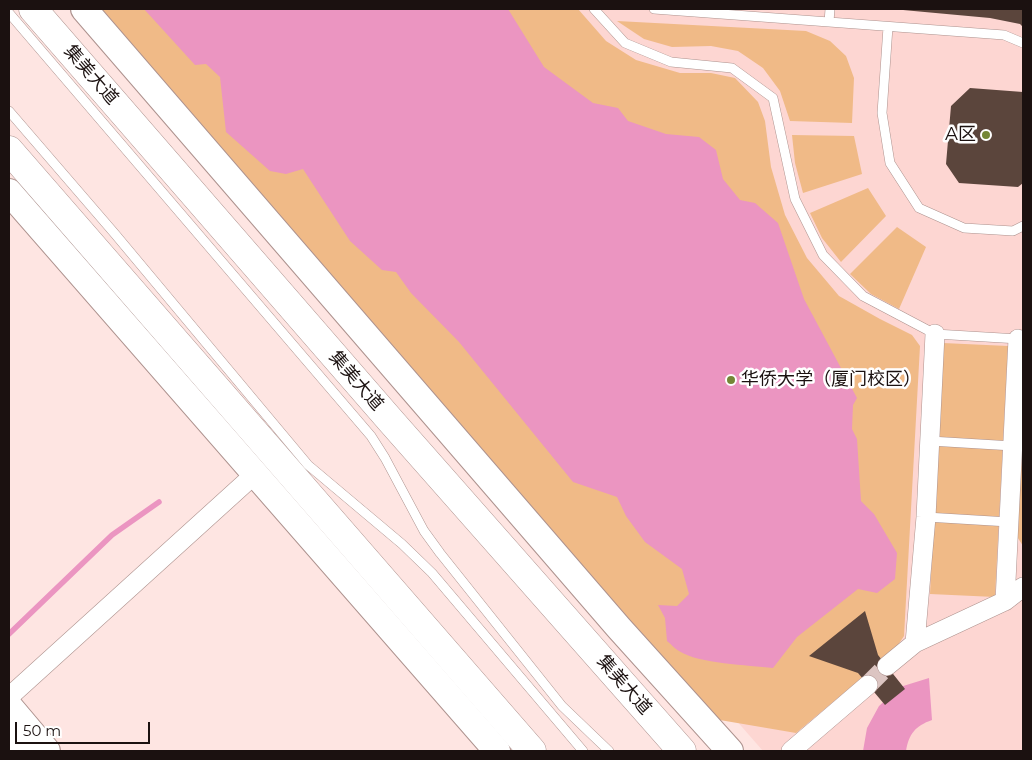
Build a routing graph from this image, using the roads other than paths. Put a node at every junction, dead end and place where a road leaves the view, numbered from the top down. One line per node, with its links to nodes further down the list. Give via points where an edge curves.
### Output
1 (33, 9): 35 (main road, 集美大道)
2 (84, 9): 36 (main road, via 619,628)
3 (594, 9): 14 (lane, via 625,43 671,62 732,68 773,98 795,199 823,255 863,296)
4 (654, 9): 7 (lane)
5 (830, 9): 7 (lane)
6 (9, 13): 34 (lane, via 371,436 424,531 440,553 562,706)
7 (829, 22): 8 (lane)
8 (888, 27): 9 (lane, via 1004,35); 13 (lane, via 882,113 890,163 919,208 964,228 1013,231)
9 (1023, 42)
10 (9, 111): 33 (lane, via 308,465 432,573)
11 (9, 150): 32 (main road)
12 (9, 192): 18 (main road)
13 (1023, 226)
14 (935, 334): 15 (lane); 16 (street)
15 (1021, 338): 17 (street)
16 (930, 441): 17 (lane); 19 (street)
17 (1013, 446): 20 (street)
18 (255, 474): 26 (street); 31 (main road)
19 (926, 517): 20 (lane); 23 (street)
20 (1009, 522): 22 (street)
21 (1023, 588): 22 (street)
22 (1005, 601): 23 (street)
23 (915, 643): 24 (street)
24 (887, 666)
25 (868, 684): 37 (street)
26 (9, 697)
27 (9, 706): 30 (main road)
28 (9, 736): 29 (main road)
29 (22, 751)
30 (47, 751)
31 (497, 751)
32 (532, 751)
33 (583, 751)
34 (610, 751)
35 (682, 751)
36 (730, 751)
37 (791, 751)

